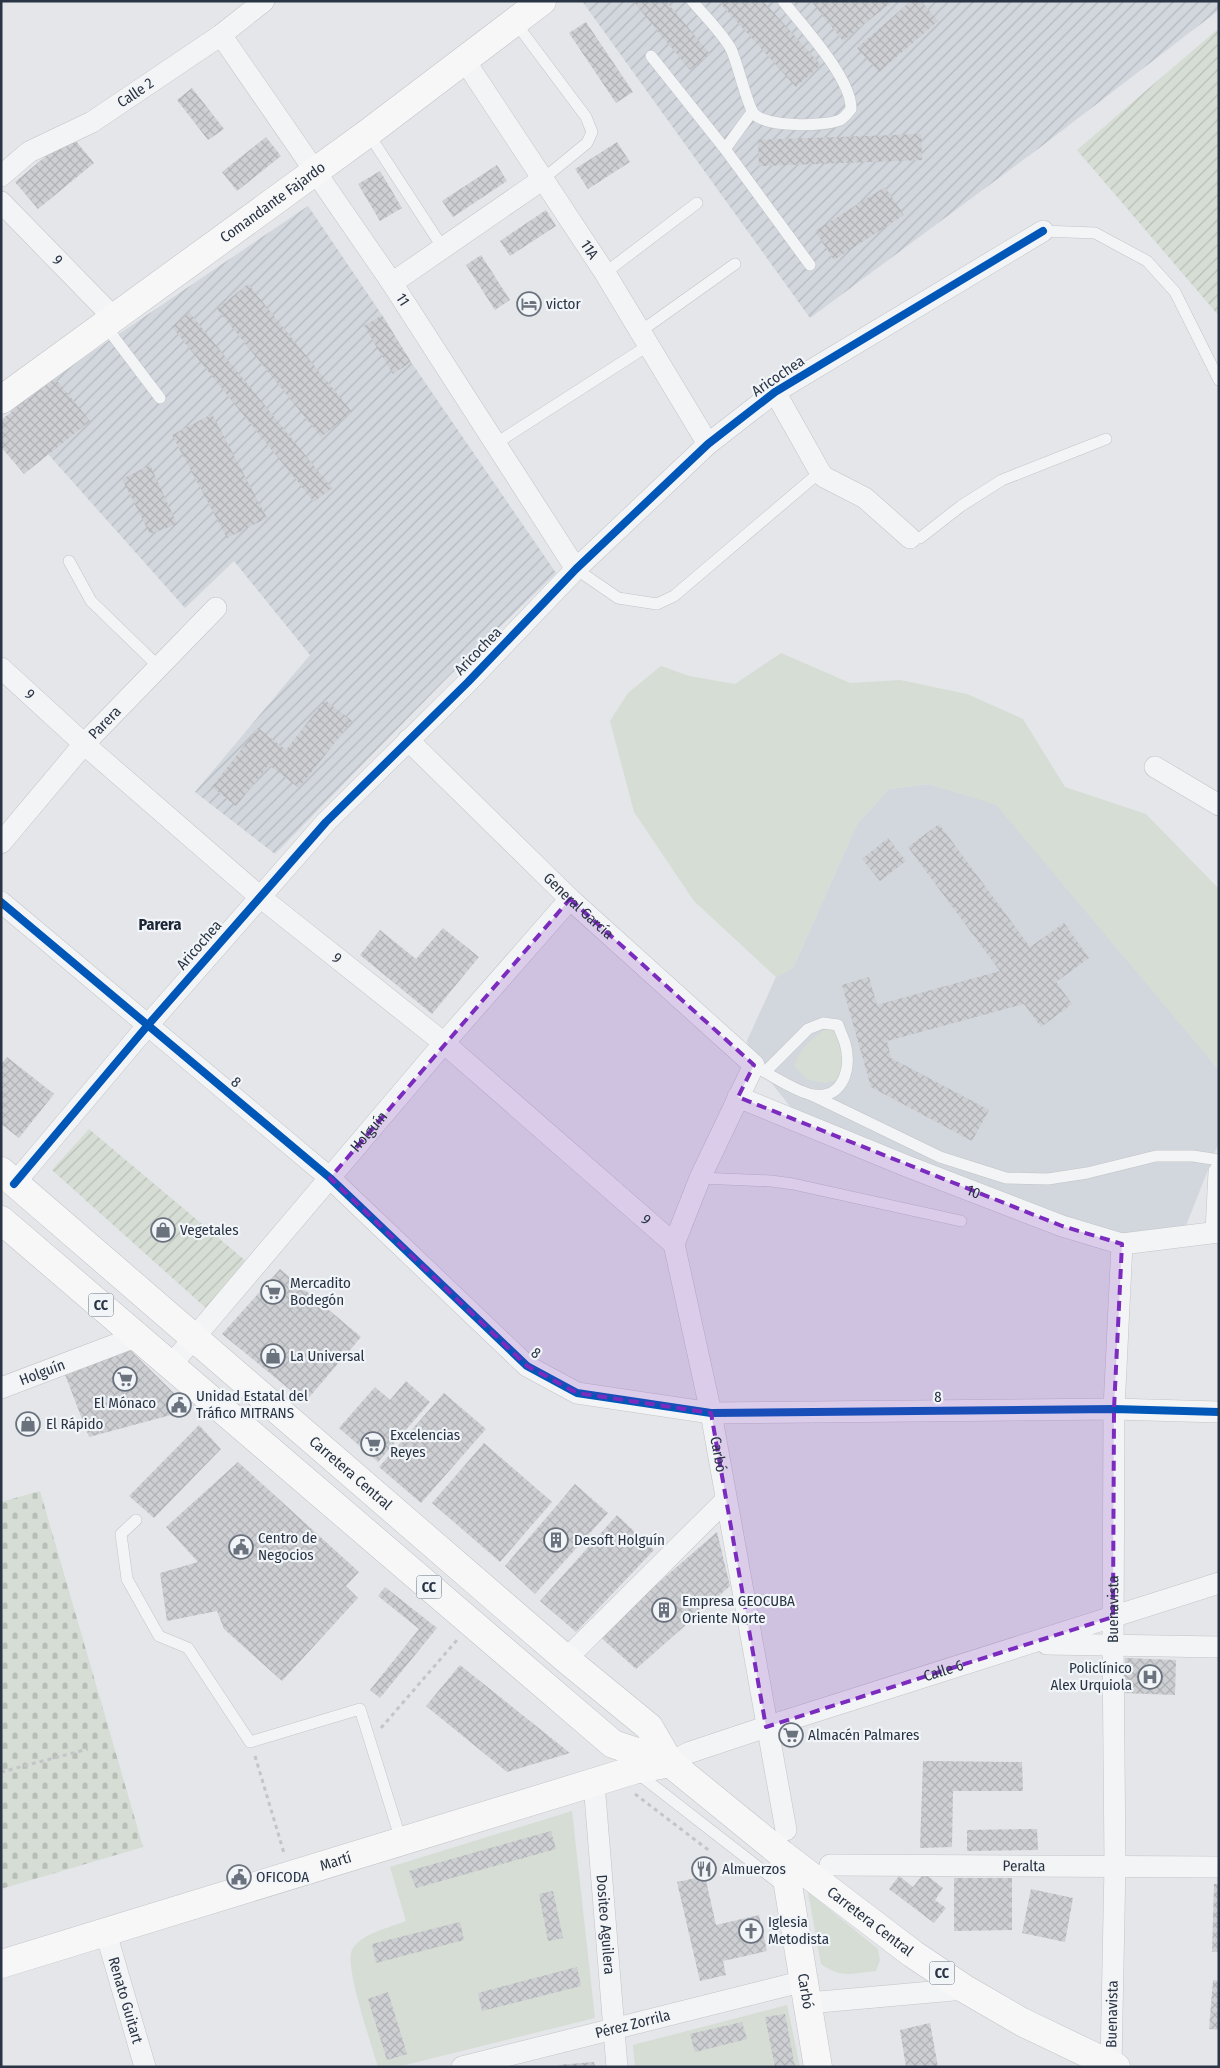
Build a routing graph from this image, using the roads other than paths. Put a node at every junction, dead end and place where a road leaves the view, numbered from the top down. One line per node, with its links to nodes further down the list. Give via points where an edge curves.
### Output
1 (264, 1): 6 (street, Calle 2)
2 (542, 1): 5 (main road, Comandante Fajardo)
3 (692, 1): 9 (lane, via 730,48)
4 (783, 1): 9 (lane, via 846,84 851,109 842,120 807,124 760,119)
5 (515, 22): 8 (main road, Comandante Fajardo); 14 (lane, via 586,117 592,132 587,143)
6 (221, 35): 12 (street, 11); 13 (street, Calle 2, via 92,122 29,152)
7 (651, 56): 11 (lane)
8 (465, 60): 10 (main road, Comandante Fajardo); 14 (street, 11A)
9 (752, 112): 11 (lane)
10 (368, 133): 12 (main road, Comandante Fajardo); 18 (lane)
11 (725, 149): 20 (lane)
12 (316, 170): 22 (street, 11); 23 (main road, Comandante Fajardo)
13 (1, 176)
14 (543, 179): 18 (street); 21 (street, 11A)
15 (1, 202): 23 (street, 9)
16 (698, 203): 21 (lane)
17 (1043, 231): 25 (lane, via 1095,232 1148,261 1175,292); 26 (street, Aricochea)
18 (443, 248): 22 (street)
19 (735, 264): 24 (lane)
20 (810, 265)
21 (606, 273): 24 (street, 11A)
22 (392, 283): 30 (street, 11)
23 (109, 321): 27 (lane); 28 (main road, Comandante Fajardo)
24 (645, 338): 30 (lane); 31 (street, 11A)
25 (1219, 380)
26 (775, 392): 31 (street, Aricochea); 32 (street)
27 (160, 398)
28 (1, 400)
29 (1106, 439): 33 (lane, via 1002,480 920,538)
30 (496, 444): 35 (street, 11)
31 (708, 444): 35 (street, Aricochea)
32 (820, 472): 33 (street, via 830,481 864,498); 35 (lane, via 674,596 657,604 618,598)
33 (910, 538)
34 (69, 561): 37 (lane, via 91,601)
35 (576, 569): 39 (street, Aricochea)
36 (216, 608): 37 (street, Parera)
37 (159, 667): 40 (street, Parera)
38 (1, 668): 40 (street, 9)
39 (408, 740): 44 (street, Aricochea, via 326,822); 45 (street, General García)
40 (84, 744): 43 (street, Parera); 44 (street, 9)
41 (1155, 767): 42 (street)
42 (1219, 806)
43 (1, 843)
44 (260, 896): 47 (street, Aricochea); 48 (street, 9)
45 (570, 899): 48 (street, Holguín); 49 (street, General García)
46 (1, 902): 47 (street, 8)
47 (148, 1026): 54 (street, Aricochea); 55 (street, 8)
48 (444, 1043): 55 (street, Holguín); 60 (street, 9)
49 (760, 1068): 50 (lane); 50 (lane, via 808,1029 823,1024 838,1025 846,1044 847,1070 841,1085 829,1095); 51 (street)
50 (812, 1095): 52 (lane, via 940,1157 1006,1178 1048,1179 1156,1156)
51 (738, 1097): 56 (street); 61 (street, 10, via 1062,1226)
52 (1219, 1160)
53 (1219, 1172): 59 (street)
54 (8, 1178): 63 (main road, Carretera Central / CC)
55 (330, 1178): 63 (street, Holguín); 68 (street, 8, via 528,1366 577,1393)
56 (700, 1178): 58 (lane, via 793,1184); 60 (street)
57 (1, 1220): 62 (main road, Carretera Central / CC)
58 (961, 1221)
59 (1217, 1232): 61 (street, 10)
60 (674, 1244): 68 (street, Carbó)
61 (1122, 1244): 66 (street, Buenavista)
62 (138, 1336): 64 (main road, Carretera Central / CC); 65 (street, Holguín)
63 (194, 1338): 64 (street, Holguín); 76 (main road, Carretera Central / CC)
64 (172, 1365): 78 (main road, Carretera Central / CC, via 613,1744)
65 (1, 1388)
66 (1114, 1409): 67 (street, 8); 68 (street, 8); 72 (street, Buenavista)
67 (1219, 1412)
68 (711, 1413): 69 (street, Carbó)
69 (726, 1500): 76 (street); 77 (street, Carbó)
70 (136, 1520): 80 (lane, via 121,1534 127,1579 159,1636 188,1648 250,1742 360,1710)
71 (1219, 1583): 72 (street, Calle 6)
72 (1113, 1617): 73 (street, Calle 6); 74 (street, Buenavista)
73 (1024, 1644): 74 (street); 77 (street, Calle 6)
74 (1113, 1645): 75 (street); 83 (street, Buenavista)
75 (1219, 1647)
76 (566, 1659): 78 (main road, Carretera Central / CC, via 649,1727)
77 (766, 1727): 78 (street, Calle 6, via 688,1753); 81 (street, Carbó)
78 (670, 1763): 79 (main road, Martí); 81 (main road, Carretera Central / CC)
79 (614, 1777): 80 (main road, Martí); 85 (lane); 90 (street, Dositeo Aguilera)
80 (402, 1840): 86 (main road, Martí)
81 (784, 1842): 85 (main road, Carbó); 88 (main road, Carretera Central / CC, via 913,1954)
82 (830, 1865): 83 (street, Peralta)
83 (1115, 1865): 84 (street, Peralta); 91 (street, Buenavista)
84 (1219, 1867)
85 (788, 1891): 89 (main road, Carbó)
86 (106, 1933): 87 (main road, Martí); 92 (street, Renato Guitart)
87 (1, 1964)
88 (965, 1989): 89 (street, Pérez Zorrila); 91 (main road, Carretera Central / CC, via 1022,2022)
89 (806, 1992): 90 (street, Pérez Zorrila); 95 (main road, Carbó)
90 (614, 2029): 93 (street, Pérez Zorrila); 94 (street, Dositeo Aguilera)
91 (1113, 2066)
92 (145, 2067)
93 (462, 2067)
94 (617, 2067)
95 (818, 2067)

